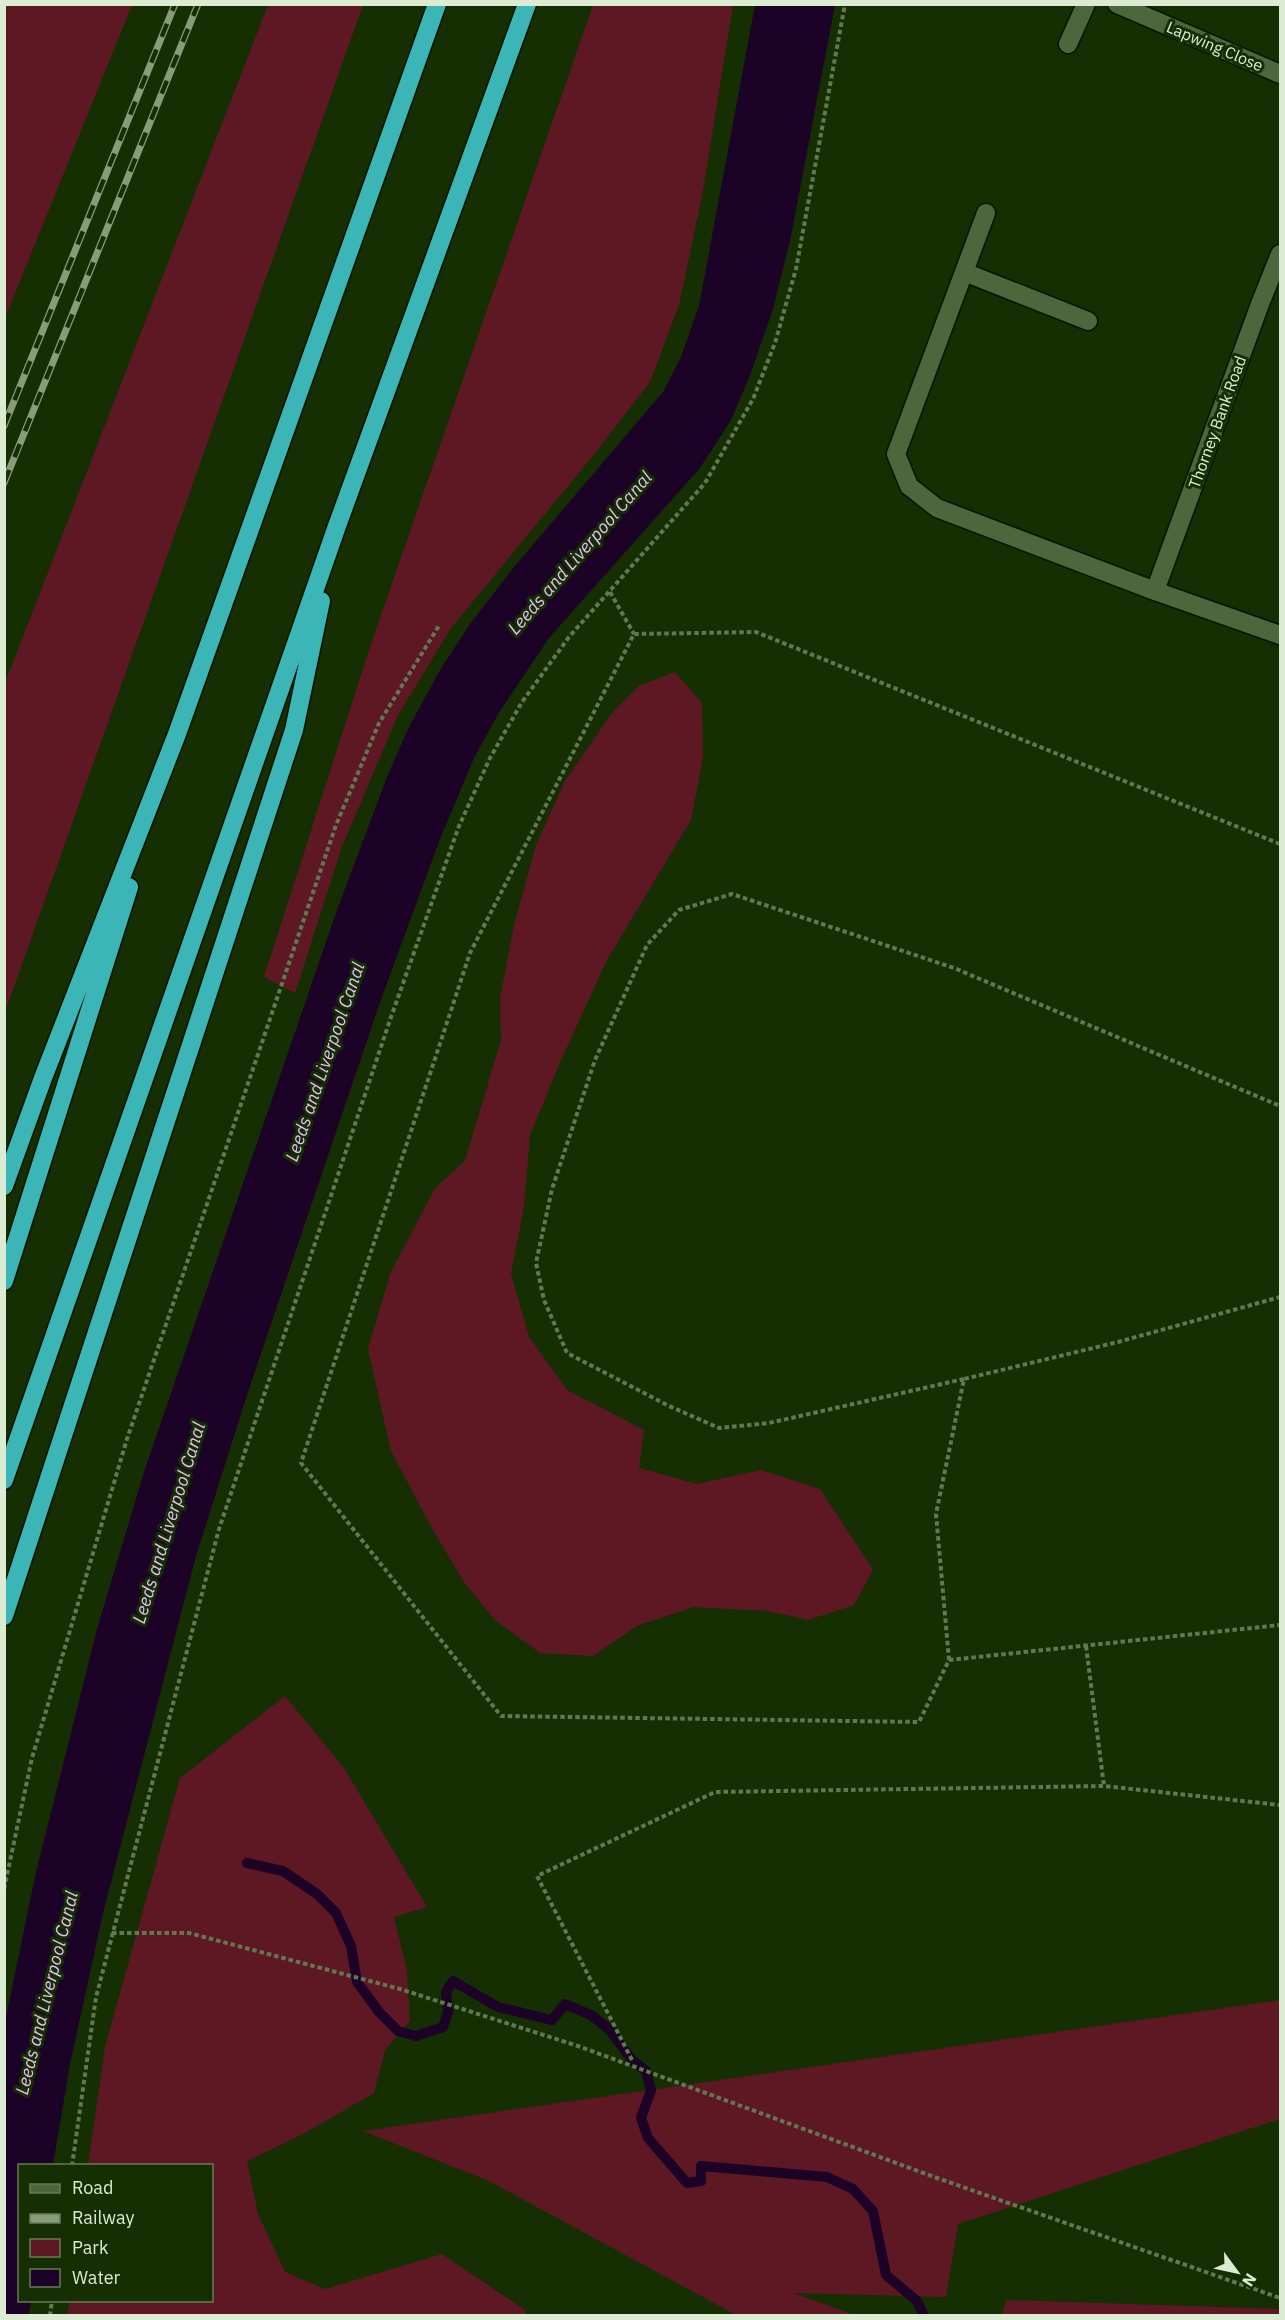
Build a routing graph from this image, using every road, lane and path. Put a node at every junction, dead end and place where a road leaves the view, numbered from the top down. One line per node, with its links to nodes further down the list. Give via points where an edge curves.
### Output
1 (437, 4): 18 (highway)
2 (527, 4): 12 (highway)
3 (845, 4): 14 (path, via 796,269 775,344 757,390 705,483)
4 (1086, 4): 6 (street)
5 (1117, 4): 7 (street, Lapwing Close)
6 (1068, 44)
7 (1281, 74)
8 (986, 213): 10 (street)
9 (1281, 254): 13 (street, Thorney Bank Road)
10 (964, 272): 11 (street); 13 (street, via 896,454 909,486 937,508)
11 (1088, 321)
12 (337, 526): 25 (highway); 26 (highway, via 294,730)
13 (1155, 591): 17 (street)
14 (610, 592): 16 (path); 33 (path, via 570,637 522,702 490,758 459,826 219,1529)
15 (440, 624): 32 (path, via 379,723 332,836 127,1439 32,1758)
16 (634, 634): 19 (path, via 756,632); 29 (path, via 470,953 301,1463 501,1716 919,1722)
17 (1281, 635)
18 (177, 734): 21 (highway, via 42,1078); 22 (highway)
19 (1281, 844)
20 (1281, 1106): 24 (path, via 954,968 732,894 679,910 647,945 595,1060 552,1189 536,1263 544,1300 567,1353 719,1428 769,1423)
21 (4, 1186)
22 (4, 1281)
23 (1281, 1297): 24 (path)
24 (964, 1379): 29 (path, via 936,1514)
25 (4, 1480)
26 (4, 1616)
27 (1281, 1625): 28 (path)
28 (1086, 1646): 29 (path); 30 (path)
29 (949, 1660)
30 (1104, 1786): 31 (path); 34 (path, via 715,1792 537,1876)
31 (1281, 1806)
32 (4, 1889)
33 (112, 1933): 35 (path, via 96,1997); 36 (path, via 189,1933 400,1989 578,2046 937,2178)
34 (632, 2060)
35 (72, 2164)
36 (1281, 2298)

